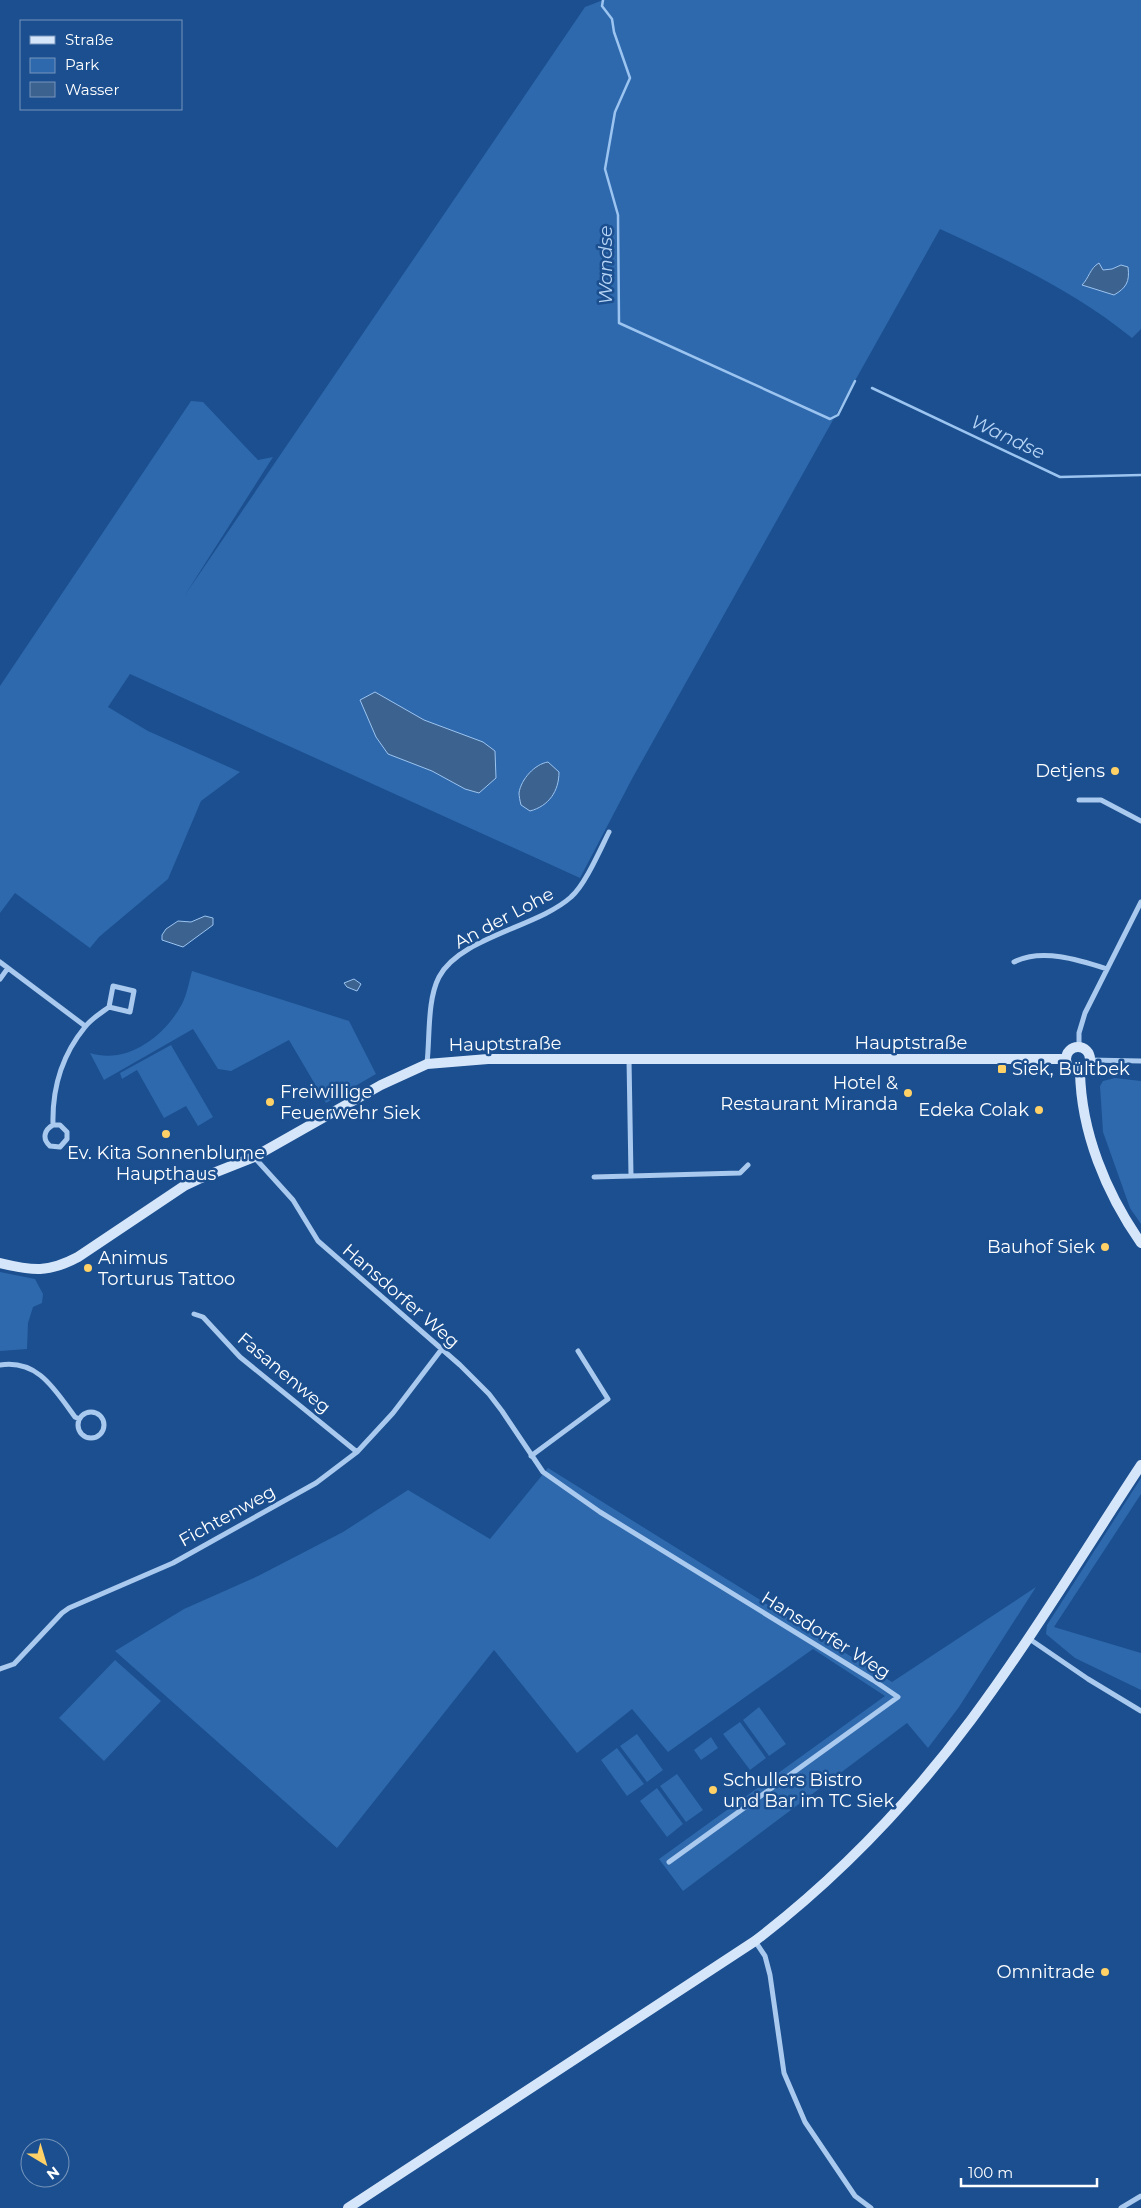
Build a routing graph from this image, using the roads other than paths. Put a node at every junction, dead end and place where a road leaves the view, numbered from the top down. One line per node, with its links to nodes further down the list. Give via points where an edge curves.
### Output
1 (1079, 800): 2 (street, via 1101,800)
2 (1141, 821)
3 (609, 832): 17 (street, An der Lohe, via 571,897 464,952 444,971 434,990)
4 (1141, 902): 8 (street)
5 (0, 962): 7 (street)
6 (1014, 962): 8 (street, via 1023,958 1058,956)
7 (8, 968): 9 (street); 11 (street)
8 (1107, 969): 12 (street, via 1085,1014 1079,1033)
9 (0, 979)
10 (108, 1007): 10 (street, via 130,1012 134,991 113,986); 11 (street)
11 (85, 1026): 19 (street, via 61,1066 53,1100)
12 (1079, 1048): 14 (street, via 1069,1051); 15 (street, via 1085,1050)
13 (629, 1059): 14 (street, Hauptstraße); 17 (street, Hauptstraße, via 472,1059); 22 (street)
14 (1066, 1059): 18 (street, via 1072,1070)
15 (1090, 1060): 16 (street); 18 (street)
16 (1141, 1061)
17 (427, 1064): 20 (street, Hauptstraße, via 381,1085)
18 (1080, 1071): 24 (street, via 1083,1107 1095,1153 1114,1199)
19 (53, 1125): 19 (street, via 46,1130 46,1140 53,1147 60,1147 68,1139 67,1132 60,1125)
20 (254, 1157): 25 (street, Hauptstraße, via 184,1186 62,1265 47,1270); 27 (street, Hansdorfer Weg, via 293,1200 318,1241)
21 (748, 1165): 22 (street, via 740,1173)
22 (631, 1176): 23 (street)
23 (594, 1177)
24 (1141, 1242)
25 (0, 1263)
26 (194, 1314): 31 (street, Fasanenweg, via 203,1317 241,1358)
27 (441, 1350): 31 (street, Fichtenweg, via 393,1413); 32 (street, Hansdorfer Weg, via 489,1394)
28 (578, 1351): 32 (street, via 608,1399)
29 (0, 1365): 30 (street, via 21,1364 36,1371)
30 (79, 1419): 30 (street, via 79,1431 86,1437 94,1438 102,1432 103,1419 98,1413 85,1413)
31 (357, 1452): 35 (street, Fichtenweg, via 316,1483 172,1563 68,1608 14,1664)
32 (531, 1456): 37 (street, Hansdorfer Weg, via 543,1472 600,1512 898,1697)
33 (1141, 1465): 34 (street)
34 (1028, 1638): 36 (street); 38 (street, via 971,1720 884,1824 788,1916)
35 (0, 1669)
36 (1141, 1710)
37 (669, 1862)
38 (755, 1941): 40 (street); 41 (street, via 765,1956 784,2073 792,2094 805,2122 855,2196)
39 (1141, 2196): 42 (street)
40 (348, 2208)
41 (871, 2208)
42 (1121, 2208)

